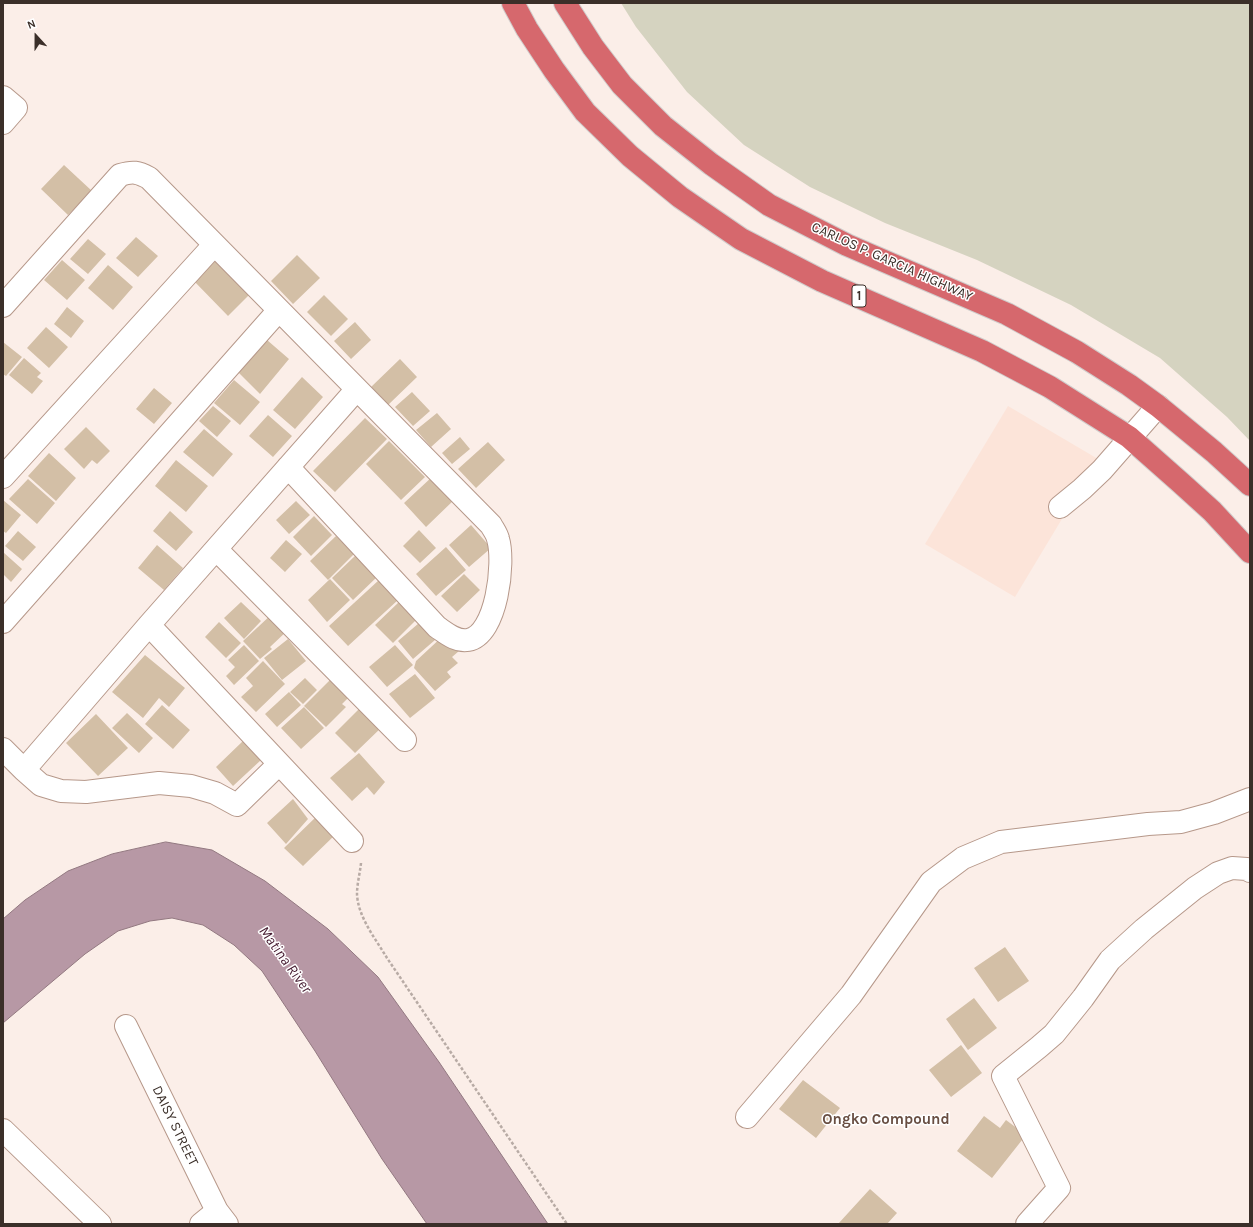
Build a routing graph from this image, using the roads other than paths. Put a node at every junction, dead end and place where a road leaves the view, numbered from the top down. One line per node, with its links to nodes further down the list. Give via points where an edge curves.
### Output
1 (513, 3): 8 (highway, 1, via 554,70 585,112 630,156 680,197 741,240 822,281 982,351 1050,387)
2 (565, 3): 7 (highway, CARLOS P. GARCIA HIGHWAY, via 593,47 622,84 663,126 769,205 847,245 1007,314 1077,352)
3 (214, 245): 4 (street, via 149,178 140,173 129,172 120,175 113,182); 5 (street); 10 (street)
4 (3, 306)
5 (279, 310): 6 (street); 15 (street)
6 (357, 389): 9 (street); 9 (street, via 491,525 498,538 501,559 497,589 494,608 484,628 476,637 466,640 454,638 437,627)
7 (1158, 406): 8 (street); 11 (highway, CARLOS P. GARCIA HIGHWAY)
8 (1130, 437): 12 (street, via 1102,470); 14 (highway, 1, via 1212,511)
9 (288, 467): 13 (street)
10 (3, 477)
11 (1250, 485)
12 (1060, 507)
13 (216, 549): 16 (street); 17 (street)
14 (1250, 552)
15 (3, 622)
16 (149, 625): 19 (street); 20 (street)
17 (406, 740)
18 (3, 749): 20 (street)
19 (279, 764): 20 (street, via 237,805 215,792 192,786 158,783 86,792 61,791 41,785); 22 (street)
20 (24, 770)
21 (1250, 799): 25 (street, via 1181,822 1001,842 963,858 931,882 851,995)
22 (352, 841)
23 (1250, 871): 29 (street, via 1232,868 1218,872 1144,929 1110,960 1054,1034 1003,1076 1059,1188)
24 (126, 1026): 27 (street, DAISY STREET)
25 (747, 1117)
26 (3, 1130): 28 (street)
27 (215, 1220)
28 (100, 1224)
29 (1027, 1224)

